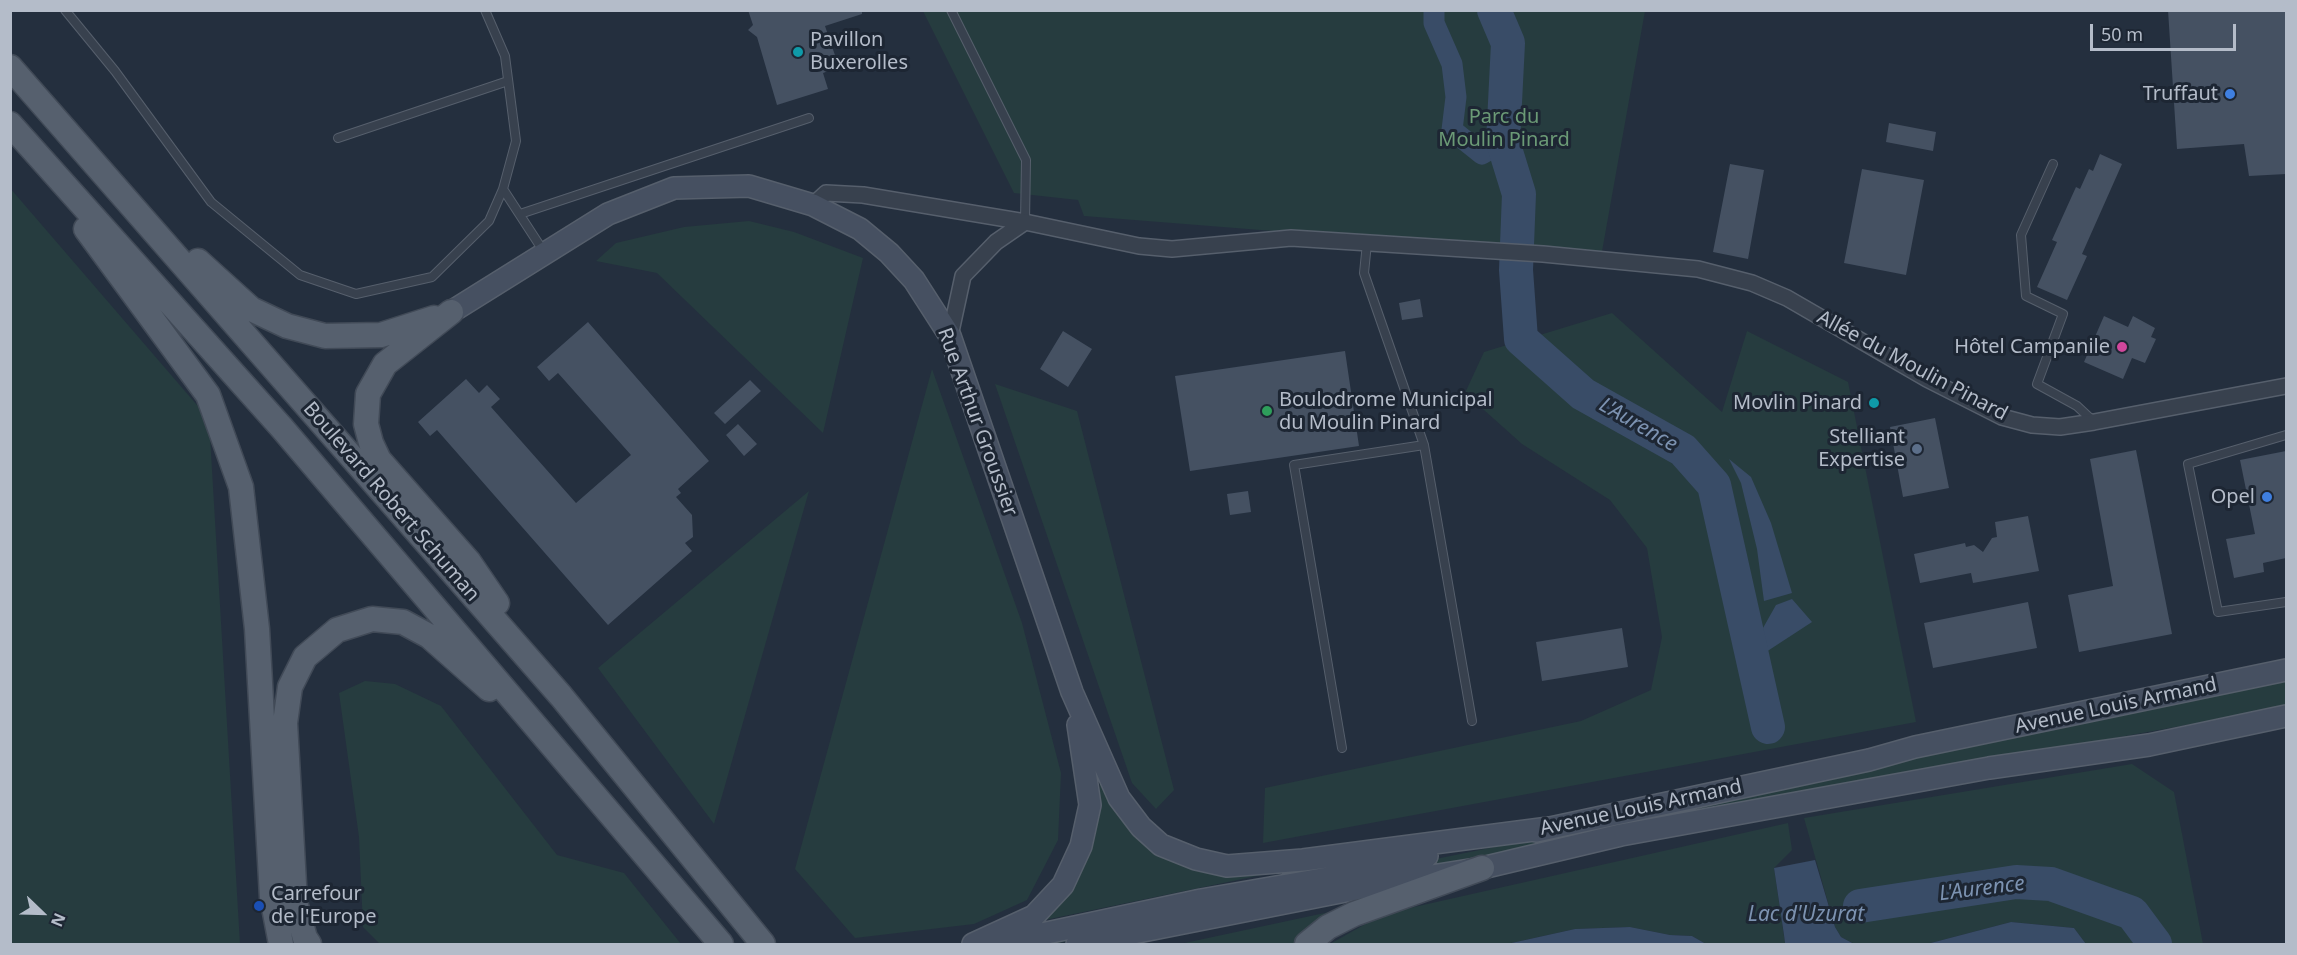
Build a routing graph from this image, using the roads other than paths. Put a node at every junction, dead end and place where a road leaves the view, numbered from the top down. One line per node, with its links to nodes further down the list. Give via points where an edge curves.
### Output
1 (65, 10): 11 (lane, via 211,202 300,274 356,294 432,277 489,221)
2 (484, 10): 5 (lane, via 504,56)
3 (951, 10): 14 (lane, via 1026,160)
4 (10, 67): 10 (main road, Boulevard Robert Schuman)
5 (508, 81): 8 (lane); 11 (lane, via 516,141)
6 (809, 118): 13 (lane)
7 (10, 125): 30 (main road, Boulevard Robert Schuman, via 282,428); 34 (main road, via 208,395 241,487 257,629 272,897)
8 (338, 138)
9 (2053, 164): 20 (lane, via 2021,235 2026,296 2063,314 2037,384 2077,406)
10 (116, 188): 17 (main road, via 251,309 287,326 325,336 381,335); 26 (main road, Boulevard Robert Schuman)
11 (503, 189): 13 (lane)
12 (813, 206): 14 (street, Allée du Moulin Pinard, via 826,193 863,195); 16 (main road, Rue Arthur Groussier, via 749,186 674,188 608,214); 18 (main road, Rue Arthur Groussier, via 860,229 889,253 915,280)
13 (520, 214): 16 (lane)
14 (1025, 222): 15 (street, Allée du Moulin Pinard, via 1139,246 1172,249 1291,238); 18 (street, via 996,242 963,276)
15 (1367, 243): 20 (street, Allée du Moulin Pinard, via 1698,269 1752,283 1787,298 1927,379 2002,417 2060,427); 22 (lane, via 1364,273)
16 (545, 253): 17 (main road, Rue Arthur Groussier)
17 (451, 312): 26 (main road, via 385,364 368,394 366,424 371,443 379,460 469,562)
18 (950, 336): 25 (main road, Rue Arthur Groussier)
19 (2286, 386): 20 (street, Allée du Moulin Pinard)
20 (2094, 422)
21 (2286, 435): 23 (lane, via 2188,464 2218,612)
22 (1424, 445): 28 (lane); 29 (lane, via 1294,465)
23 (2286, 602)
24 (2286, 670): 31 (main road, Avenue Louis Armand)
25 (1072, 692): 31 (main road, via 1119,798 1161,845 1196,859 1227,866 1303,860); 37 (main road, via 1090,806 1081,846 1063,885 1034,916)
26 (561, 696): 33 (main road, Boulevard Robert Schuman)
27 (2286, 717): 32 (main road, Avenue Louis Armand, via 2149,746 1989,768 1644,831)
28 (1472, 721)
29 (1342, 748)
30 (558, 751): 35 (main road, via 429,636 403,622 372,619 337,630 305,657 290,687 285,723 295,902); 36 (main road, Boulevard Robert Schuman)
31 (1549, 828): 38 (main road, Avenue Louis Armand, via 1328,878 1201,900)
32 (1482, 868): 39 (main road, Avenue Louis Armand, via 1381,884); 40 (main road, via 1354,914 1328,927)
33 (763, 944)
34 (281, 945)
35 (309, 945)
36 (721, 945)
37 (973, 945)
38 (995, 945)
39 (1077, 945)
40 (1307, 945)

